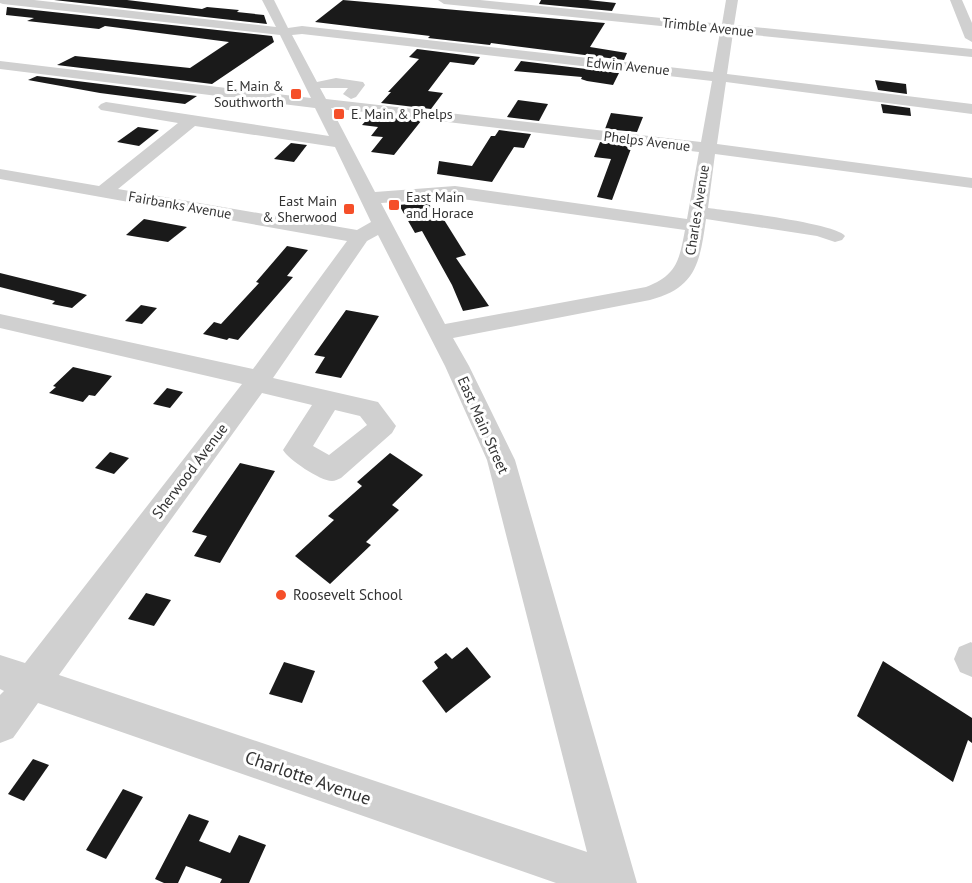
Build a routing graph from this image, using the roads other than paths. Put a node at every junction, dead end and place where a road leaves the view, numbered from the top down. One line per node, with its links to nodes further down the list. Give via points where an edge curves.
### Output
1 (3, 0): 8 (street, Edwin Avenue)
2 (267, 0): 8 (street, East Main Street)
3 (444, 0): 7 (street, Trimble Avenue)
4 (732, 0): 7 (street, Charles Avenue)
5 (956, 0): 9 (street)
6 (894, 28): 10 (street)
7 (727, 29): 10 (street, Trimble Avenue); 13 (street, Charles Avenue)
8 (283, 32): 13 (street, Edwin Avenue, via 314,31); 14 (street, East Main Street)
9 (972, 38)
10 (897, 46): 11 (street, Trimble Avenue)
11 (972, 53)
12 (0, 66): 14 (street, via 294,102)
13 (719, 77): 17 (street, Edwin Avenue); 20 (street, Charles Avenue)
14 (322, 94): 15 (street, via 336,82 358,85); 19 (street, East Main Street); 20 (street, Phelps Avenue)
15 (351, 94)
16 (106, 107): 18 (street)
17 (972, 109)
18 (192, 120): 19 (street); 23 (street)
19 (340, 143): 24 (street, East Main Street)
20 (707, 148): 22 (street, Phelps Avenue); 25 (street, Charles Avenue)
21 (0, 174): 23 (street, Fairbanks Avenue)
22 (972, 183)
23 (103, 192): 26 (street, Fairbanks Avenue)
24 (370, 198): 25 (street, via 454,192); 26 (street, East Main Street)
25 (697, 219): 27 (street, via 820,231); 29 (street, Charles Avenue, via 687,267 663,289)
26 (371, 230): 29 (street, East Main Street); 30 (street, Sherwood Avenue)
27 (835, 236)
28 (0, 321): 30 (street)
29 (438, 333): 34 (street, East Main Street, via 501,460)
30 (257, 381): 31 (street); 32 (street, Sherwood Avenue)
31 (328, 400)
32 (16, 678): 33 (street, Sherwood Avenue); 34 (street, Charlotte Avenue)
33 (0, 726)
34 (616, 883)

